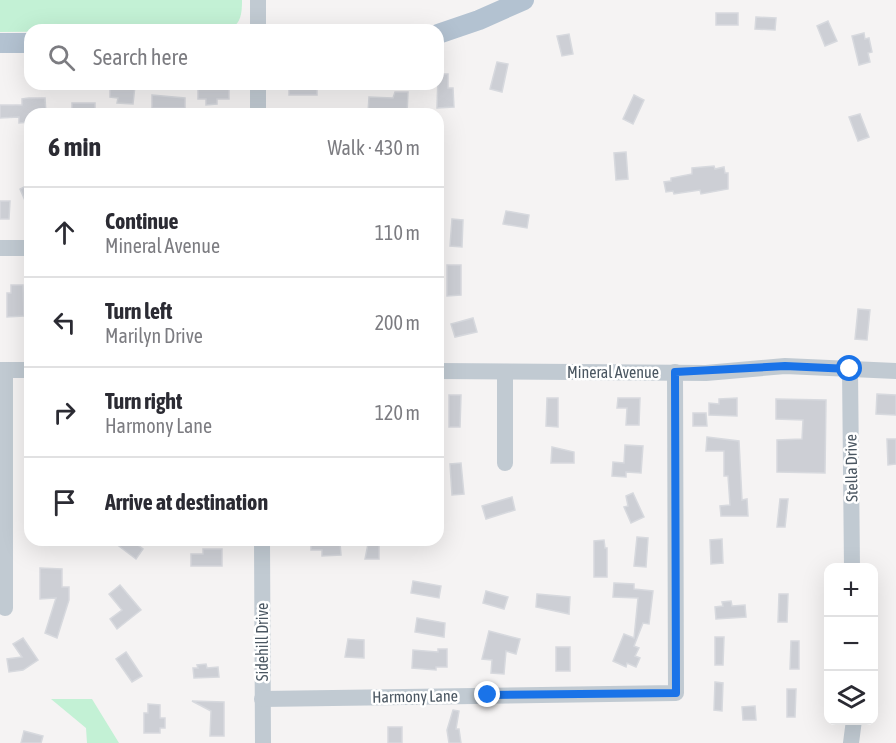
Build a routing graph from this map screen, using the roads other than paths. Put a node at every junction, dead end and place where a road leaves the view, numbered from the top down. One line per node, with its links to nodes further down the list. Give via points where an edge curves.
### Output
1 (258, 0): 3 (street)
2 (524, 0): 4 (main road)
3 (258, 24)
4 (444, 32)
5 (0, 43): 6 (main road)
6 (24, 43)
7 (258, 90): 8 (street)
8 (258, 108)
9 (0, 248): 10 (street)
10 (24, 248)
11 (850, 369): 14 (street, Mineral Avenue); 17 (street, Mineral Avenue, via 785,366); 20 (street, Stella Drive)
12 (2, 370): 13 (street); 21 (street)
13 (24, 370)
14 (896, 370)
15 (444, 371): 16 (street, Mineral Avenue)
16 (505, 372): 17 (street, Mineral Avenue); 18 (street)
17 (675, 372): 22 (street, Harmony Lane, via 676,693)
18 (505, 463)
19 (262, 546): 22 (street, Sidehill Drive)
20 (852, 563)
21 (5, 608)
22 (262, 699): 24 (street, Sidehill Drive)
23 (853, 725): 25 (street)
24 (263, 743)
25 (851, 743)

